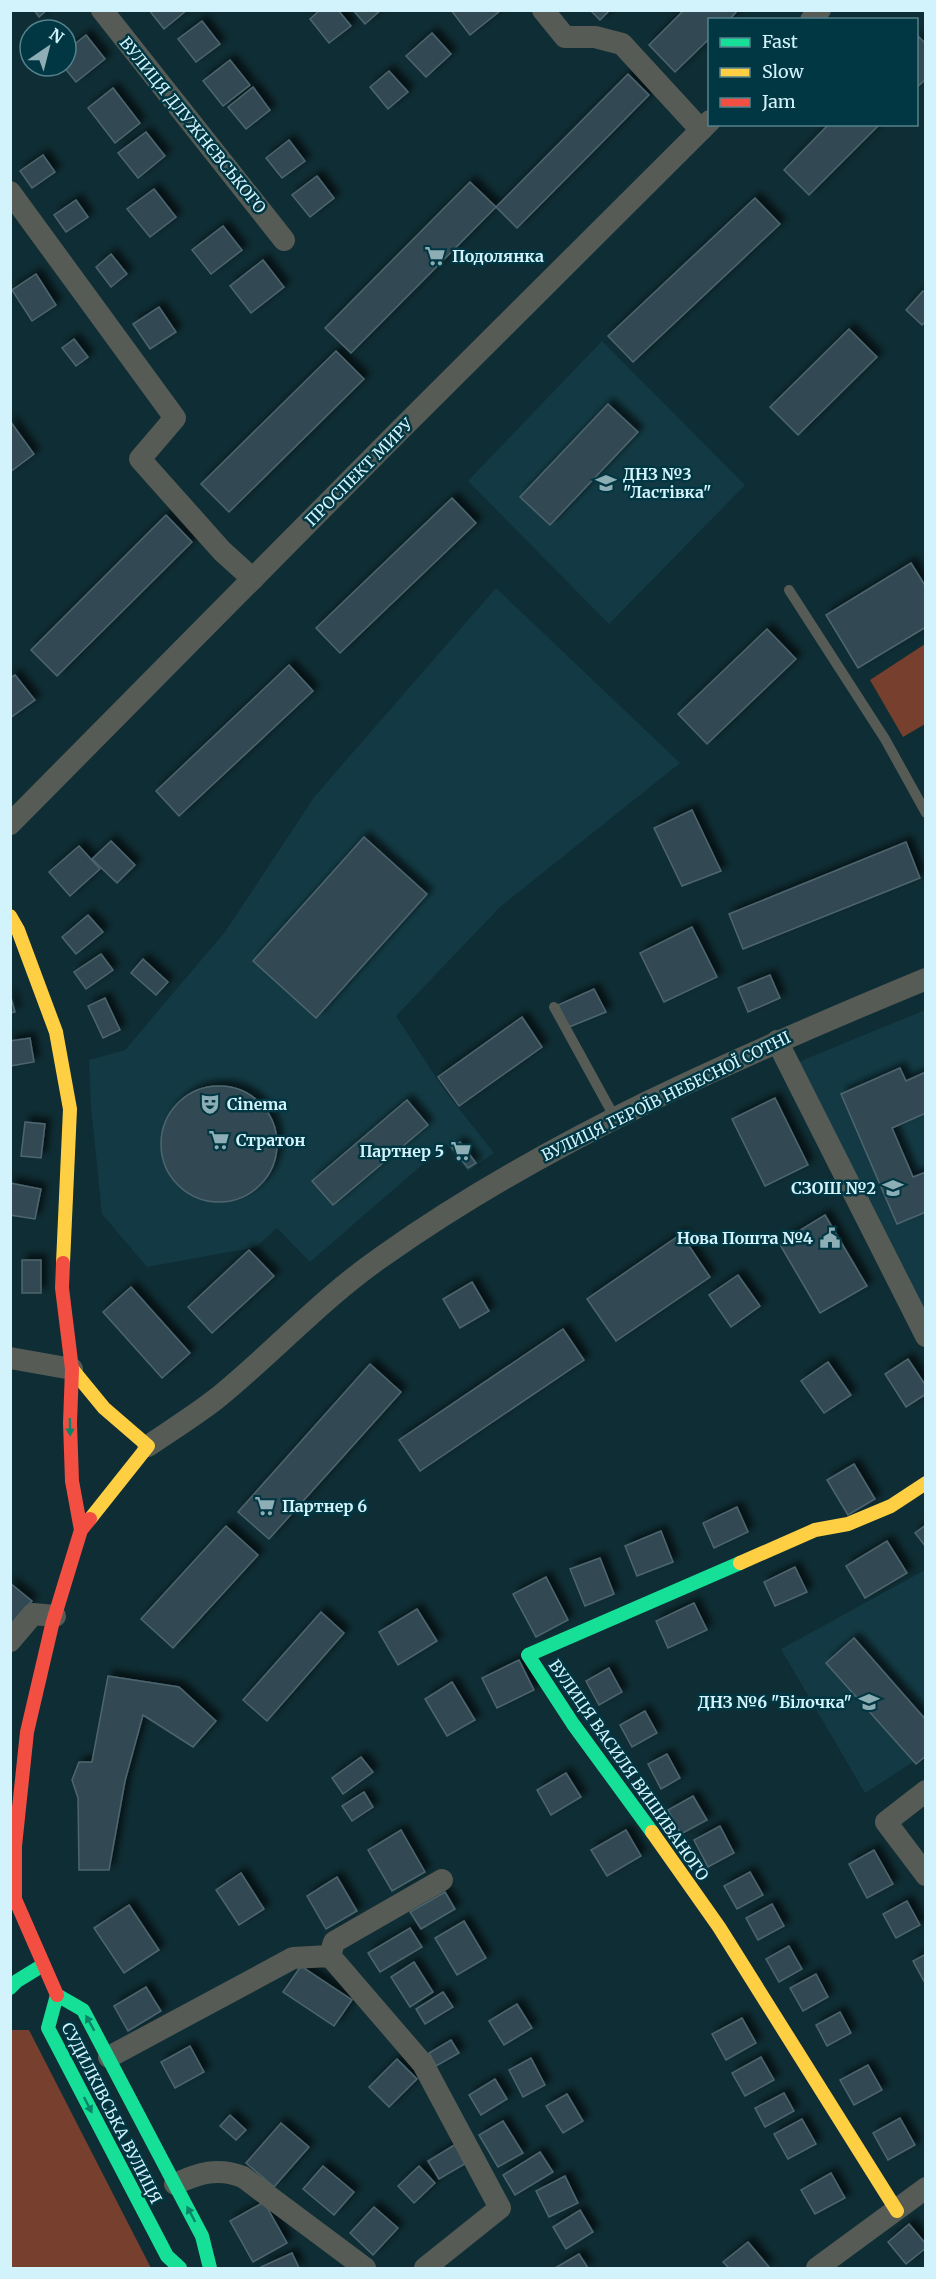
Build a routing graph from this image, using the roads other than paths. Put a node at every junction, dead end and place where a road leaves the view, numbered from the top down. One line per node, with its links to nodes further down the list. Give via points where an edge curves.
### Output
1 (102, 10): 5 (street, ВУЛИЦЯ ДЛУЖНЄВСЬКОГО)
2 (543, 10): 3 (street, via 565,37 595,37 622,44)
3 (705, 126): 6 (street, ПРОСПЕКТ МИРУ)
4 (10, 192): 6 (street, via 175,418 140,459 222,551)
5 (284, 240)
6 (253, 579): 9 (street, ПРОСПЕКТ МИРУ)
7 (789, 590): 8 (lane, via 885,739)
8 (926, 813)
9 (10, 824)
10 (10, 916): 17 (main road, via 56,1032 70,1109 62,1288)
11 (926, 979): 13 (street, ВУЛИЦЯ ГЕРОЇВ НЕБЕСНОЇ СОТНІ)
12 (554, 1006): 14 (lane)
13 (777, 1041): 14 (street, ВУЛИЦЯ ГЕРОЇВ НЕБЕСНОЇ СОТНІ); 15 (street)
14 (615, 1118): 18 (street, ВУЛИЦЯ ГЕРОЇВ НЕБЕСНОЇ СОТНІ, via 508,1176 381,1257 309,1315 215,1400)
15 (926, 1336)
16 (10, 1358): 17 (street)
17 (72, 1369): 18 (main road, via 104,1408); 20 (main road, one-way to 20, via 72,1480)
18 (148, 1446): 20 (main road, ВУЛИЦЯ ГЕРОЇВ НЕБЕСНОЇ СОТНІ)
19 (926, 1483): 33 (main road, ВУЛИЦЯ ВАСИЛЯ ВИШИВАНОГО, via 891,1506 848,1524 815,1530 528,1655 719,1927)
20 (81, 1530): 21 (main road, ВУЛИЦЯ ГЕРОЇВ НЕБЕСНОЇ СОТНІ)
21 (55, 1616): 22 (street, via 33,1614); 27 (main road, ВУЛИЦЯ ГЕРОЇВ НЕБЕСНОЇ СОТНІ, via 27,1732 15,1846 15,1899)
22 (10, 1641)
23 (926, 1791): 24 (street, via 886,1821)
24 (926, 1875)
25 (442, 1880): 26 (street, via 334,1942)
26 (330, 1956): 30 (street, via 293,1958); 37 (street, via 423,2064 500,2208)
27 (44, 1965): 28 (main road); 29 (main road, ВУЛИЦЯ ГЕРОЇВ НЕБЕСНОЇ СОТНІ)
28 (10, 1989)
29 (57, 1995): 30 (main road, СУДИЛКІВСЬКА ВУЛИЦЯ, one-way to 29, via 83,2010); 34 (main road, СУДИЛКІВСЬКА ВУЛИЦЯ, one-way to 34, via 48,2028 167,2256)
30 (109, 2057): 31 (main road, СУДИЛКІВСЬКА ВУЛИЦЯ)
31 (175, 2184): 35 (main road, СУДИЛКІВСЬКА ВУЛИЦЯ, one-way to 31, via 202,2236); 36 (street, via 216,2172 229,2171 243,2177)
32 (926, 2188): 33 (street)
33 (897, 2211): 38 (street)
34 (180, 2268)
35 (210, 2268)
36 (365, 2268)
37 (425, 2268)
38 (817, 2268)

